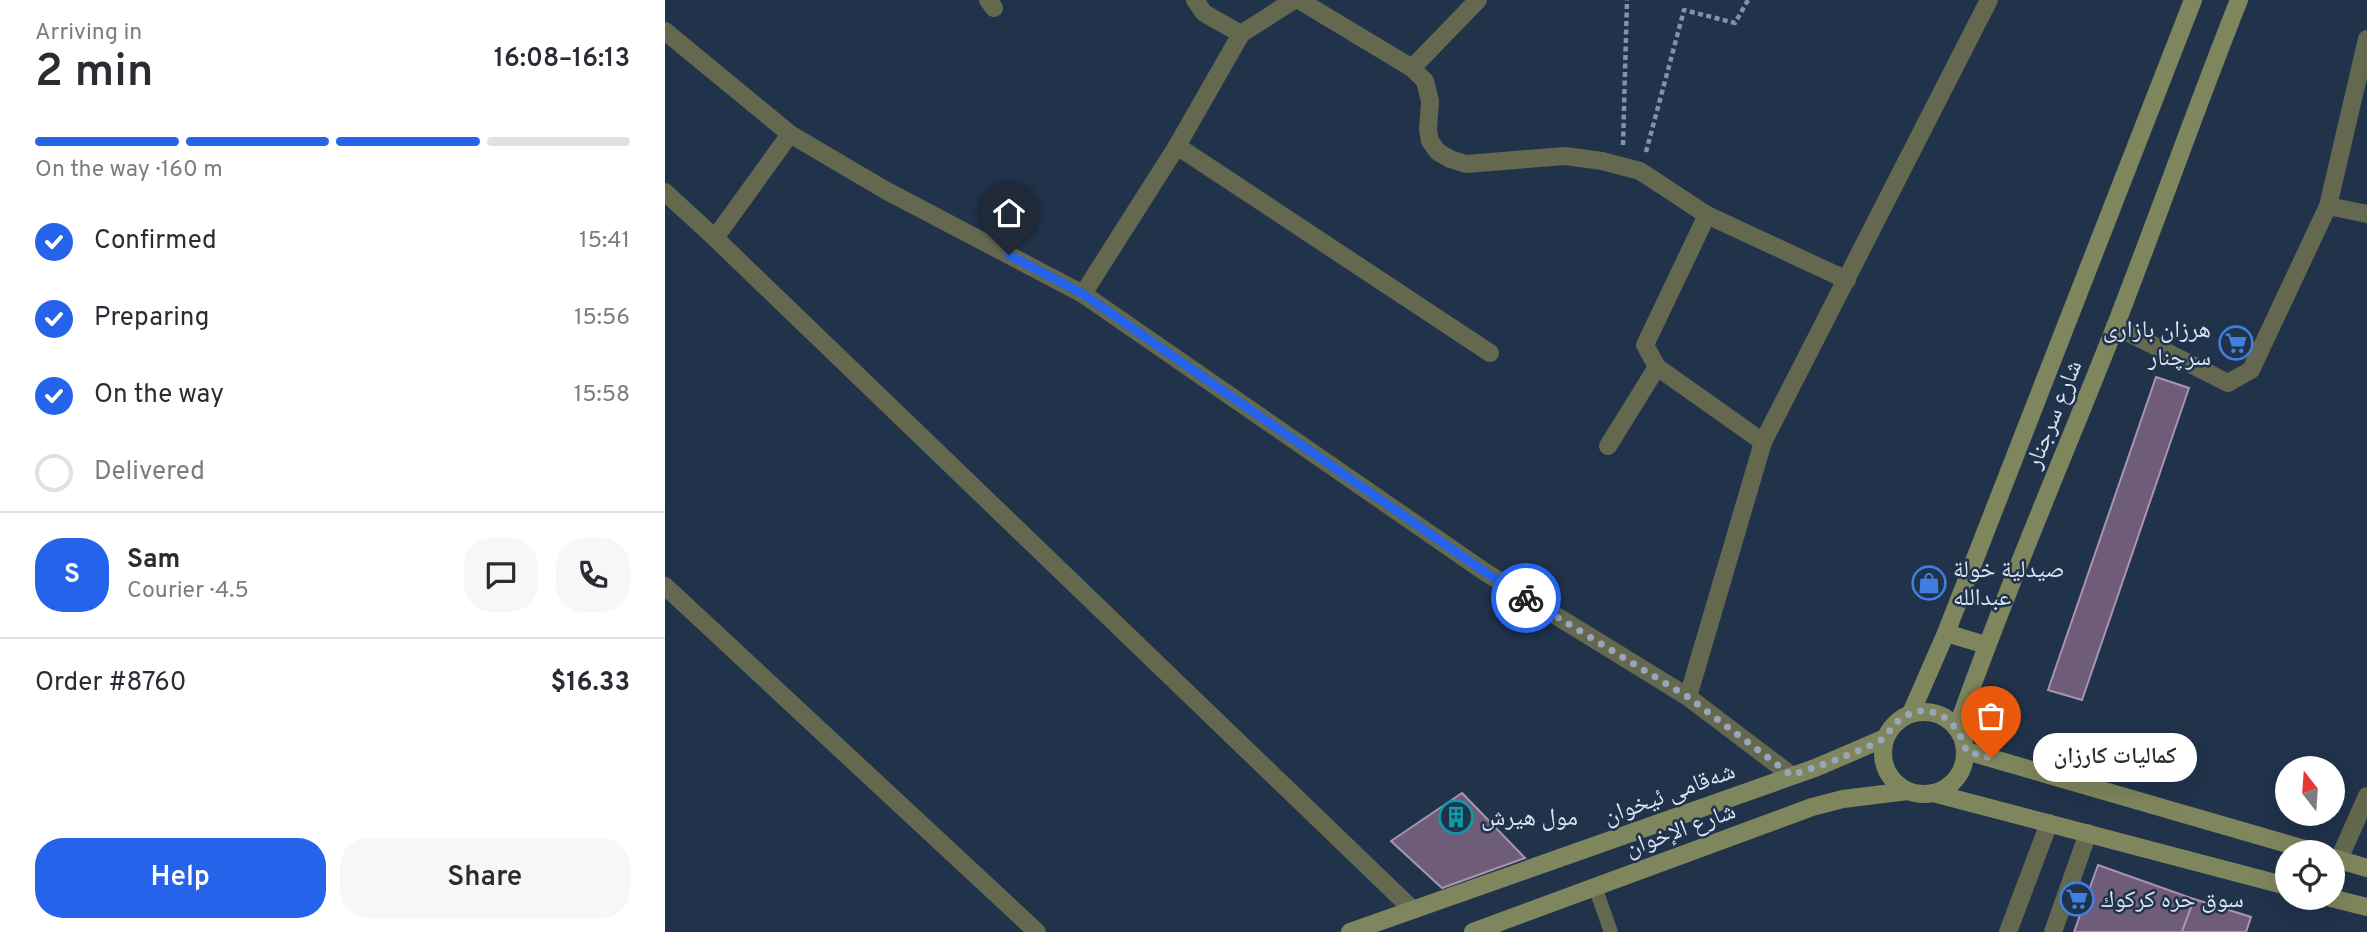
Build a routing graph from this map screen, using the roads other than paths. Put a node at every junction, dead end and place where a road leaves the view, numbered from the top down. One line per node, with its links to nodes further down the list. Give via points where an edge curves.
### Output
1 (1195, 0): 8 (street, via 1204,13)
2 (1296, 0): 8 (street); 10 (street)
3 (1478, 0): 10 (street)
4 (1989, 0): 18 (street)
5 (2193, 0): 26 (main road, شارع سرجنار)
6 (2239, 0): 20 (main road, شارع سرجنار)
7 (665, 31): 11 (street)
8 (1241, 34): 12 (street)
9 (2367, 39): 14 (street)
10 (1412, 68): 16 (street, via 1425,81 1430,101 1430,141 1450,159 1467,164 1565,156 1602,161 1640,171)
11 (790, 134): 17 (street); 19 (street, via 885,190)
12 (1177, 146): 19 (street); 21 (street)
13 (665, 192): 17 (street)
14 (2328, 206): 15 (street); 20 (street, via 2251,370 2228,383)
15 (2367, 214)
16 (1707, 215): 18 (street); 22 (street, via 1645,345)
17 (715, 238): 47 (street)
18 (1847, 280): 23 (street)
19 (1083, 294): 28 (street, via 1485,572)
20 (2115, 326): 27 (main road, شارع سرجنار)
21 (1490, 353)
22 (1657, 367): 23 (street); 24 (street)
23 (1763, 442): 28 (street)
24 (1608, 446)
25 (665, 586): 48 (street)
26 (1946, 633): 27 (main road); 29 (main road, شارع سرجنار)
27 (1986, 645): 30 (main road, شارع سرجنار)
28 (1688, 697): 33 (street)
29 (1911, 713): 30 (main road, via 1937,713); 31 (main road)
30 (1957, 727): 32 (main road)
31 (1885, 738): 33 (main road, شەقامی ئیخوان, via 1839,760); 34 (main road, via 1884,764 1889,775)
32 (1966, 751): 35 (main road, via 1960,773); 39 (main road)
33 (1791, 775): 47 (main road, شەقامی ئیخوان)
34 (1908, 791): 35 (main road); 44 (main road, شارع الإخوان, via 1812,807)
35 (1933, 793): 37 (main road)
36 (2367, 796): 40 (street)
37 (2049, 822): 38 (main road); 52 (street)
38 (2088, 833): 43 (main road); 53 (street)
39 (2275, 840)
40 (2345, 840)
41 (2345, 861): 42 (main road)
42 (2367, 868)
43 (2275, 883)
44 (1595, 887): 50 (main road, شارع الإخوان); 51 (lane)
45 (2345, 902): 46 (main road)
46 (2367, 907)
47 (1413, 909): 49 (main road, شەقامی ئیخوان)
48 (1037, 932)
49 (1349, 932)
50 (1473, 932)
51 (1611, 932)
52 (2008, 932)
53 (2053, 932)

